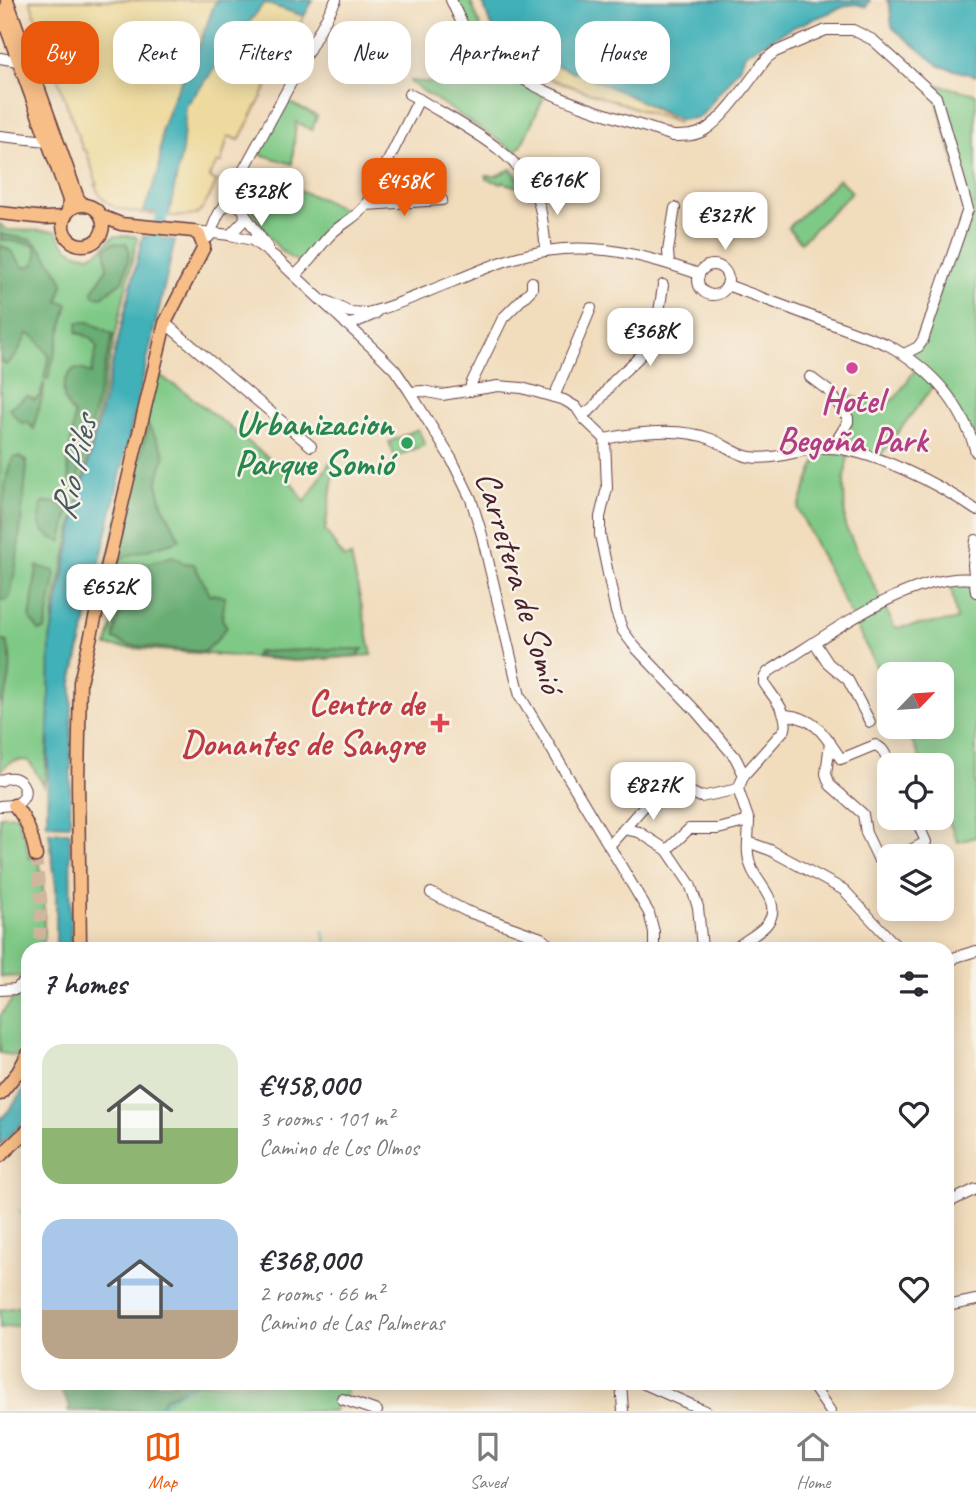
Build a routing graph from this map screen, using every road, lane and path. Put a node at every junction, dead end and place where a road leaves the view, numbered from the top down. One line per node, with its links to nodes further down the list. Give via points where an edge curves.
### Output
1 (7, 0): 5 (main road)
2 (336, 0): 14 (street)
3 (451, 0): 44 (street, via 479,43 524,80 673,136 691,136 715,123 775,52 826,30 853,30 873,40 936,97 968,209 923,340)
4 (0, 10): 7 (main road)
5 (21, 41)
6 (0, 58): 7 (street)
7 (17, 60): 8 (street); 13 (main road)
8 (21, 62)
9 (36, 84): 16 (main road)
10 (409, 94): 11 (street)
11 (419, 99): 17 (street); 30 (street, via 519,166 537,200)
12 (0, 136): 13 (street)
13 (47, 141): 23 (main road, via 68,200)
14 (239, 182): 19 (street); 20 (street)
15 (442, 200): 17 (street)
16 (84, 205): 22 (main road); 23 (main road, via 75,206)
17 (366, 205): 34 (street)
18 (675, 208): 32 (street)
19 (222, 209): 20 (street, via 231,203); 25 (street); 27 (street)
20 (244, 211): 28 (street, via 240,226); 31 (street)
21 (0, 213): 23 (main road)
22 (101, 216): 24 (main road); 26 (main road)
23 (66, 219): 26 (main road, via 68,238 80,245 96,241)
24 (122, 224): 25 (main road); 26 (main road)
25 (193, 231): 27 (street); 29 (main road)
26 (101, 233)
27 (211, 233): 28 (street); 29 (street)
28 (226, 234): 29 (street); 31 (street, via 252,240)
29 (204, 247): 41 (main road)
30 (546, 251): 32 (street, via 621,251); 40 (street, via 513,258)
31 (275, 257): 34 (street, Carretera de Somió)
32 (669, 264): 33 (street)
33 (699, 274): 37 (street, via 716,265 726,272); 37 (street, via 699,286 708,294 720,294)
34 (295, 275): 38 (street, Carretera de Somió)
35 (532, 282): 46 (street, via 532,289 503,318)
36 (663, 285): 49 (street, via 652,337 641,355)
37 (727, 285): 44 (street)
38 (314, 294): 40 (street, via 349,312); 42 (street, Carretera de Somió)
39 (591, 308): 48 (street)
40 (368, 315): 42 (street); 43 (street, via 363,331)
41 (165, 323): 51 (street); 79 (main road, via 80,682)
42 (346, 324): 43 (street, Carretera de Somió)
43 (370, 345): 47 (street, Carretera de Somió)
44 (904, 354): 53 (street, via 952,399)
45 (810, 377): 52 (street, via 830,393 848,418)
46 (471, 391): 47 (street, via 442,395); 48 (street, via 522,388)
47 (410, 392): 74 (street, Carretera de Somió, via 453,460 471,499 520,696)
48 (554, 397): 49 (street)
49 (583, 414): 50 (street)
50 (605, 439): 52 (street, via 691,433 751,457); 67 (street, via 607,488 600,535 623,631 735,757)
51 (311, 446)
52 (832, 448): 54 (street, via 905,470)
53 (976, 452)
54 (976, 510)
55 (976, 540): 56 (street)
56 (974, 579): 57 (street); 58 (street, via 903,592)
57 (976, 592)
58 (815, 643): 59 (street, via 764,678); 61 (street, via 828,663 848,680)
59 (786, 715): 60 (street); 62 (street)
60 (808, 722): 62 (street); 63 (street)
61 (870, 722)
62 (785, 729): 67 (street)
63 (830, 741): 65 (street); 66 (street)
64 (884, 753): 65 (street, via 875,745)
65 (841, 759): 66 (street)
66 (828, 766): 77 (street, via 830,785 863,814)
67 (744, 775): 69 (street)
68 (0, 781): 70 (street, via 17,779 24,791 23,798)
69 (738, 789): 71 (street); 72 (street, via 701,797 667,783)
70 (5, 804): 76 (main road, via 23,816)
71 (748, 821): 73 (street); 75 (street, via 689,829)
72 (624, 829): 74 (street); 75 (street, via 639,832)
73 (748, 842): 83 (street, via 751,868 769,893 771,909 767,925); 84 (street, via 844,890)
74 (609, 846): 81 (street, Carretera de Somió, via 649,913)
75 (667, 850): 82 (street, via 690,884)
76 (36, 856)
77 (877, 856)
78 (431, 893): 80 (street)
79 (80, 942)
80 (545, 942)
81 (654, 942)
82 (701, 942)
83 (744, 942)
84 (892, 942)
85 (976, 951): 86 (street)
86 (954, 959)
87 (21, 984): 88 (street)
88 (0, 990)
89 (21, 1073): 90 (main road)
90 (0, 1094)
91 (21, 1137): 92 (main road)
92 (0, 1157)
93 (976, 1189): 94 (street)
94 (954, 1200)
95 (976, 1300): 96 (street)
96 (954, 1305)
97 (622, 1390): 102 (street)
98 (658, 1390): 103 (street)
99 (816, 1390): 104 (street)
100 (342, 1399): 101 (street)
101 (377, 1411)
102 (623, 1411)
103 (705, 1411)
104 (830, 1411)

